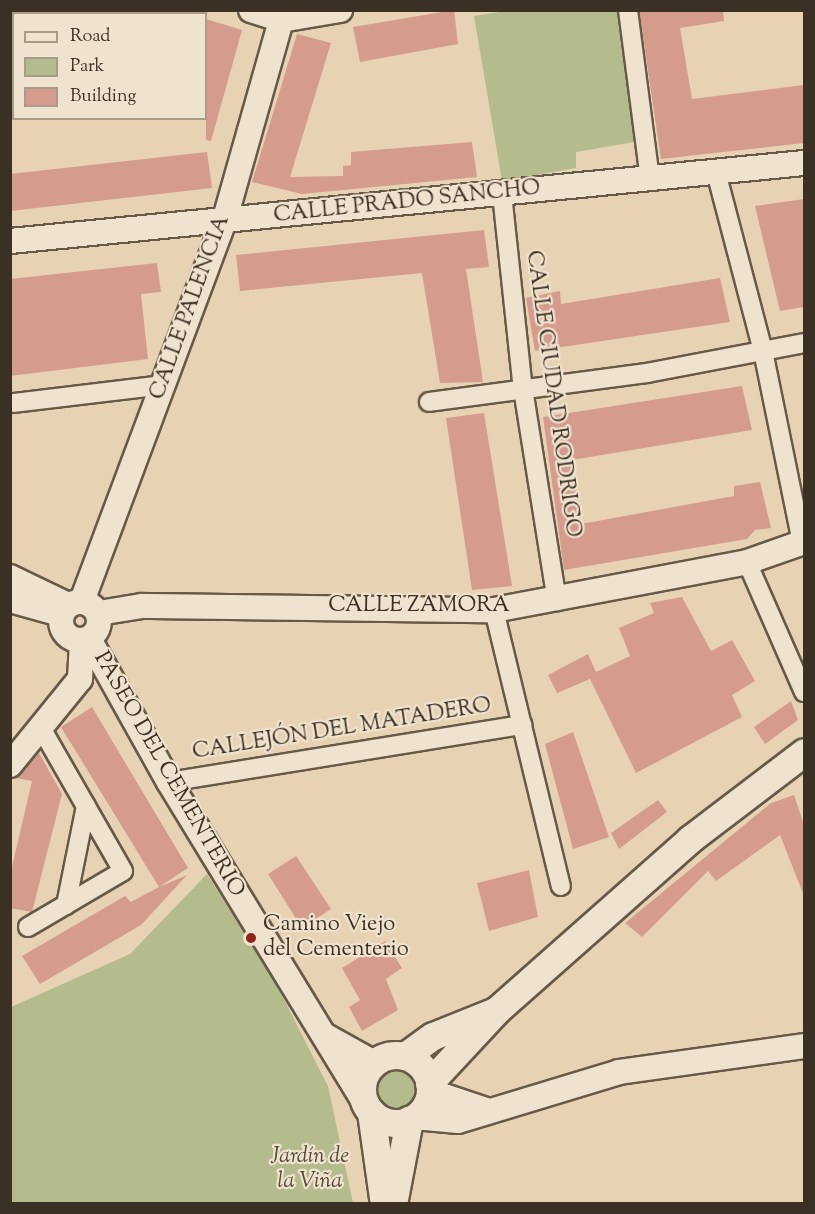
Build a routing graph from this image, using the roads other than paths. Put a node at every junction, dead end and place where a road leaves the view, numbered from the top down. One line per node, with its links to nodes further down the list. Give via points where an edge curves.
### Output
1 (250, 10): 4 (street)
2 (340, 10): 4 (street)
3 (628, 10): 7 (street)
4 (282, 15): 9 (street, CALLE PALENCIA)
5 (804, 163): 6 (street, CALLE PRADO SANCHO)
6 (716, 172): 7 (street, CALLE PRADO SANCHO); 12 (street)
7 (650, 179): 8 (street, CALLE PRADO SANCHO)
8 (502, 194): 9 (street, CALLE PRADO SANCHO); 14 (street, CALLE CIUDAD RODRIGO)
9 (224, 222): 10 (street, CALLE PRADO SANCHO, via 205,219); 13 (street, CALLE PALENCIA)
10 (10, 241)
11 (804, 344): 12 (street)
12 (763, 351): 14 (street); 17 (street)
13 (163, 385): 16 (street); 22 (street, CALLE PALENCIA)
14 (523, 389): 15 (street); 21 (street, CALLE CIUDAD RODRIGO)
15 (429, 402)
16 (13, 403)
17 (803, 542): 18 (street, CALLE ZAMORA)
18 (747, 562): 21 (street, CALLE ZAMORA); 25 (street)
19 (10, 577): 22 (street)
20 (10, 600): 22 (street)
21 (557, 601): 23 (street, CALLE ZAMORA)
22 (78, 608): 23 (street, CALLE ZAMORA); 24 (street, PASEO DEL CEMENTERIO, via 69,637); 24 (street, CALLE PALENCIA, via 99,628)
23 (494, 610): 26 (street, CALLEJÓN DEL MATADERO)
24 (85, 639): 27 (street, CALLE PALENCIA, via 80,680); 30 (street, PASEO DEL CEMENTERIO)
25 (804, 692)
26 (522, 725): 30 (street, CALLEJÓN DEL MATADERO); 32 (street, CALLEJÓN DEL MATADERO)
27 (41, 728): 29 (street, CALLE PALENCIA); 31 (street)
28 (804, 752): 35 (main road, via 690,839)
29 (10, 765)
30 (169, 782): 36 (street, PASEO DEL CEMENTERIO)
31 (86, 806): 33 (street); 33 (street, via 123,871)
32 (561, 886)
33 (66, 905): 34 (street)
34 (28, 927)
35 (497, 1010): 38 (main road, via 433,1036); 40 (main road)
36 (322, 1034): 39 (street, PASEO DEL CEMENTERIO); 41 (street, PASEO DEL CEMENTERIO)
37 (804, 1046): 42 (street, via 619,1072)
38 (405, 1056): 39 (main road); 40 (main road, via 421,1066)
39 (374, 1063): 41 (main road, via 363,1080)
40 (429, 1087): 42 (street); 43 (main road)
41 (367, 1106): 43 (main road, via 388,1122); 44 (main road, PASEO DEL CEMENTERIO)
42 (491, 1111): 43 (street, via 458,1121)
43 (411, 1119): 45 (main road)
44 (384, 1203)
45 (393, 1203)

